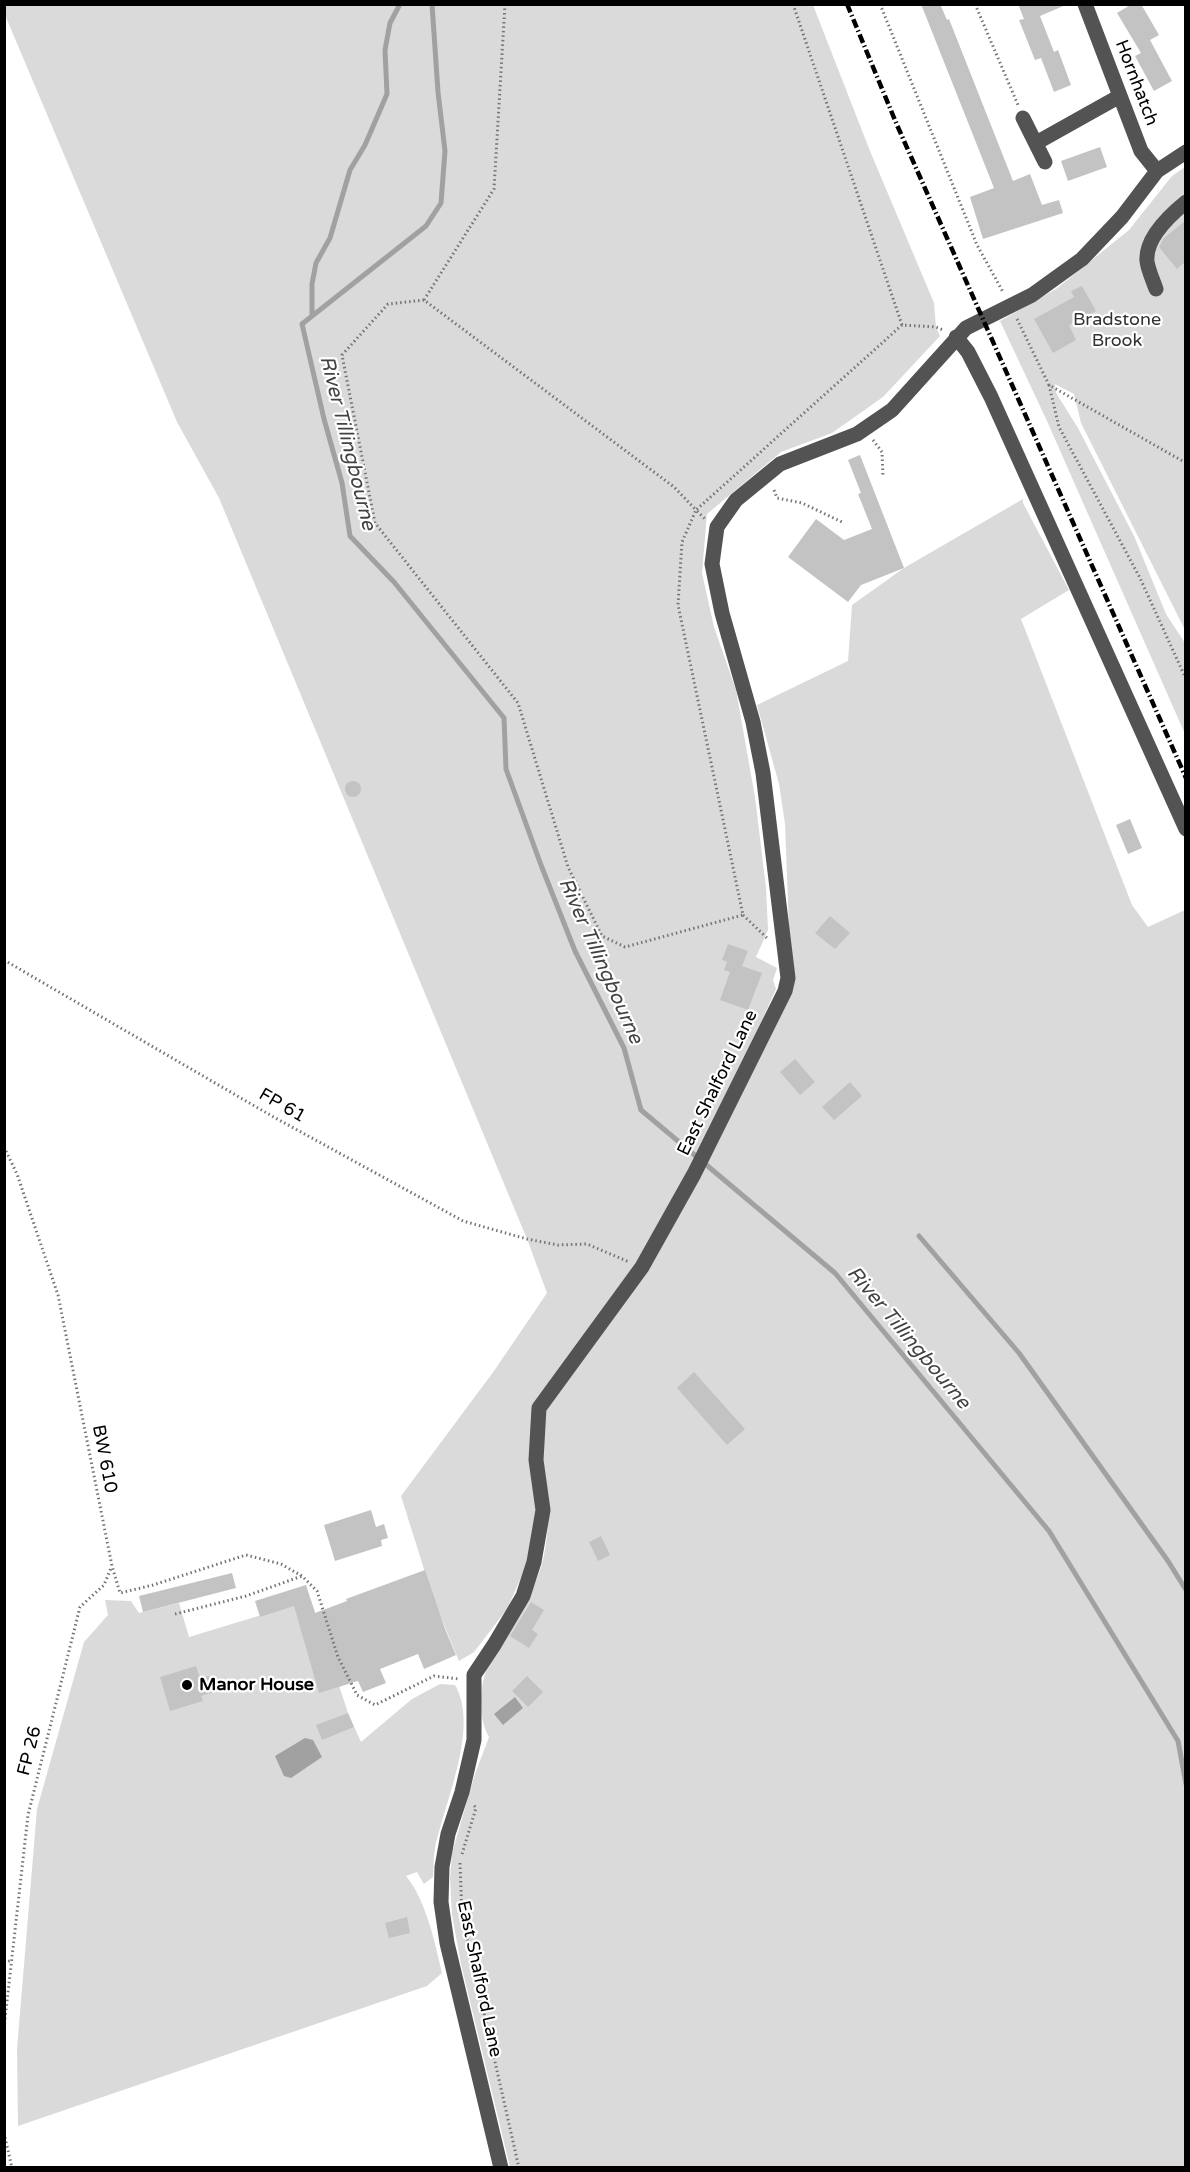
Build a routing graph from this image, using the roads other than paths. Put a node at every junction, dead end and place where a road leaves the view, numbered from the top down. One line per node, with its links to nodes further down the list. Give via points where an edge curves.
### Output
1 (1085, 4): 2 (street, Hornhatch)
2 (1119, 96): 4 (street); 7 (street, Hornhatch, via 1141,151)
3 (1023, 118): 4 (street)
4 (1036, 143): 6 (street)
5 (1185, 152): 7 (street, East Shalford Lane)
6 (1045, 162)
7 (1157, 171): 10 (street, East Shalford Lane, via 1122,217 1082,259 1032,295 966,328)
8 (1185, 202): 9 (street, via 1167,217 1153,238 1147,260)
9 (1156, 289)
10 (956, 337): 11 (street, via 991,398); 12 (street, East Shalford Lane, via 892,410 857,434 780,464 736,500 717,527 712,564 763,773 788,978 785,992 694,1174 642,1267 539,1408 536,1460 543,1510 534,1562 523,1596 474,1675 474,1740 448,1834 441,1902 447,1943)
11 (1185, 829)
12 (501, 2168)

